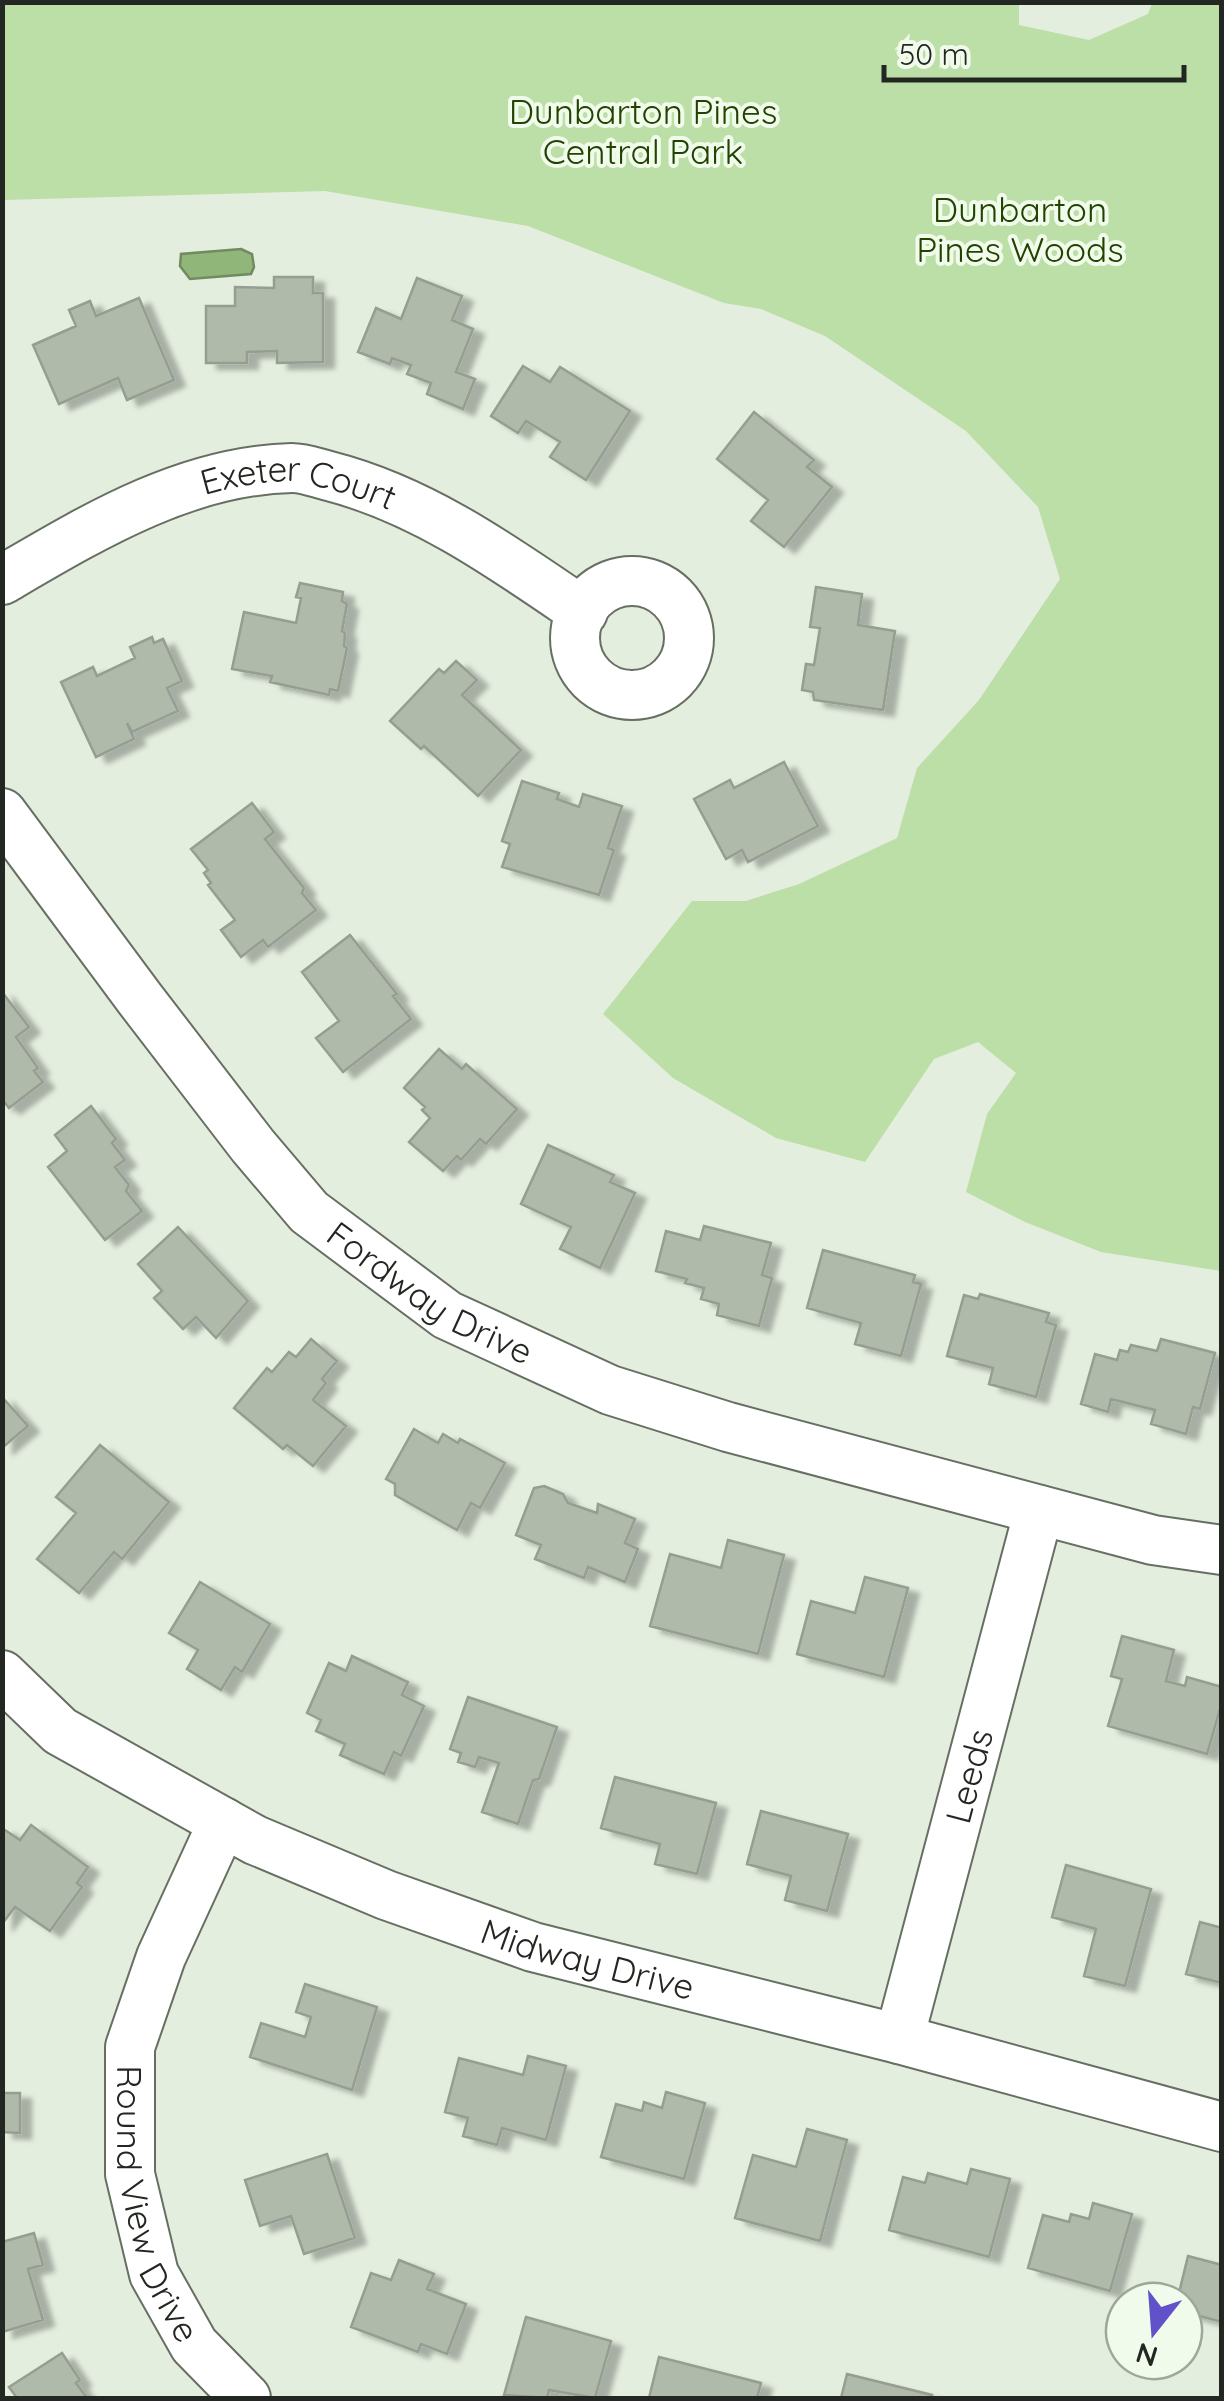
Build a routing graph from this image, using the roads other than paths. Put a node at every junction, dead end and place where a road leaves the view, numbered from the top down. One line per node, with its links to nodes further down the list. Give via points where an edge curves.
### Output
1 (2, 580): 2 (street, Exeter Court, via 174,490 295,468 360,484 425,511)
2 (583, 612)
3 (2, 814): 4 (street, Fordway Drive, via 309,1212 447,1314 610,1390)
4 (1039, 1510): 5 (street, Fordway Drive); 8 (street, Leeds)
5 (1222, 1550)
6 (2, 1675): 7 (street, Midway Drive, via 60,1730)
7 (223, 1822): 8 (street, Midway Drive, via 386,1895 533,1946); 10 (street, Round View Drive, via 161,1957 130,2047 130,2174 154,2274 194,2344)
8 (898, 2039): 9 (street, Midway Drive)
9 (1222, 2127)
10 (246, 2398)

